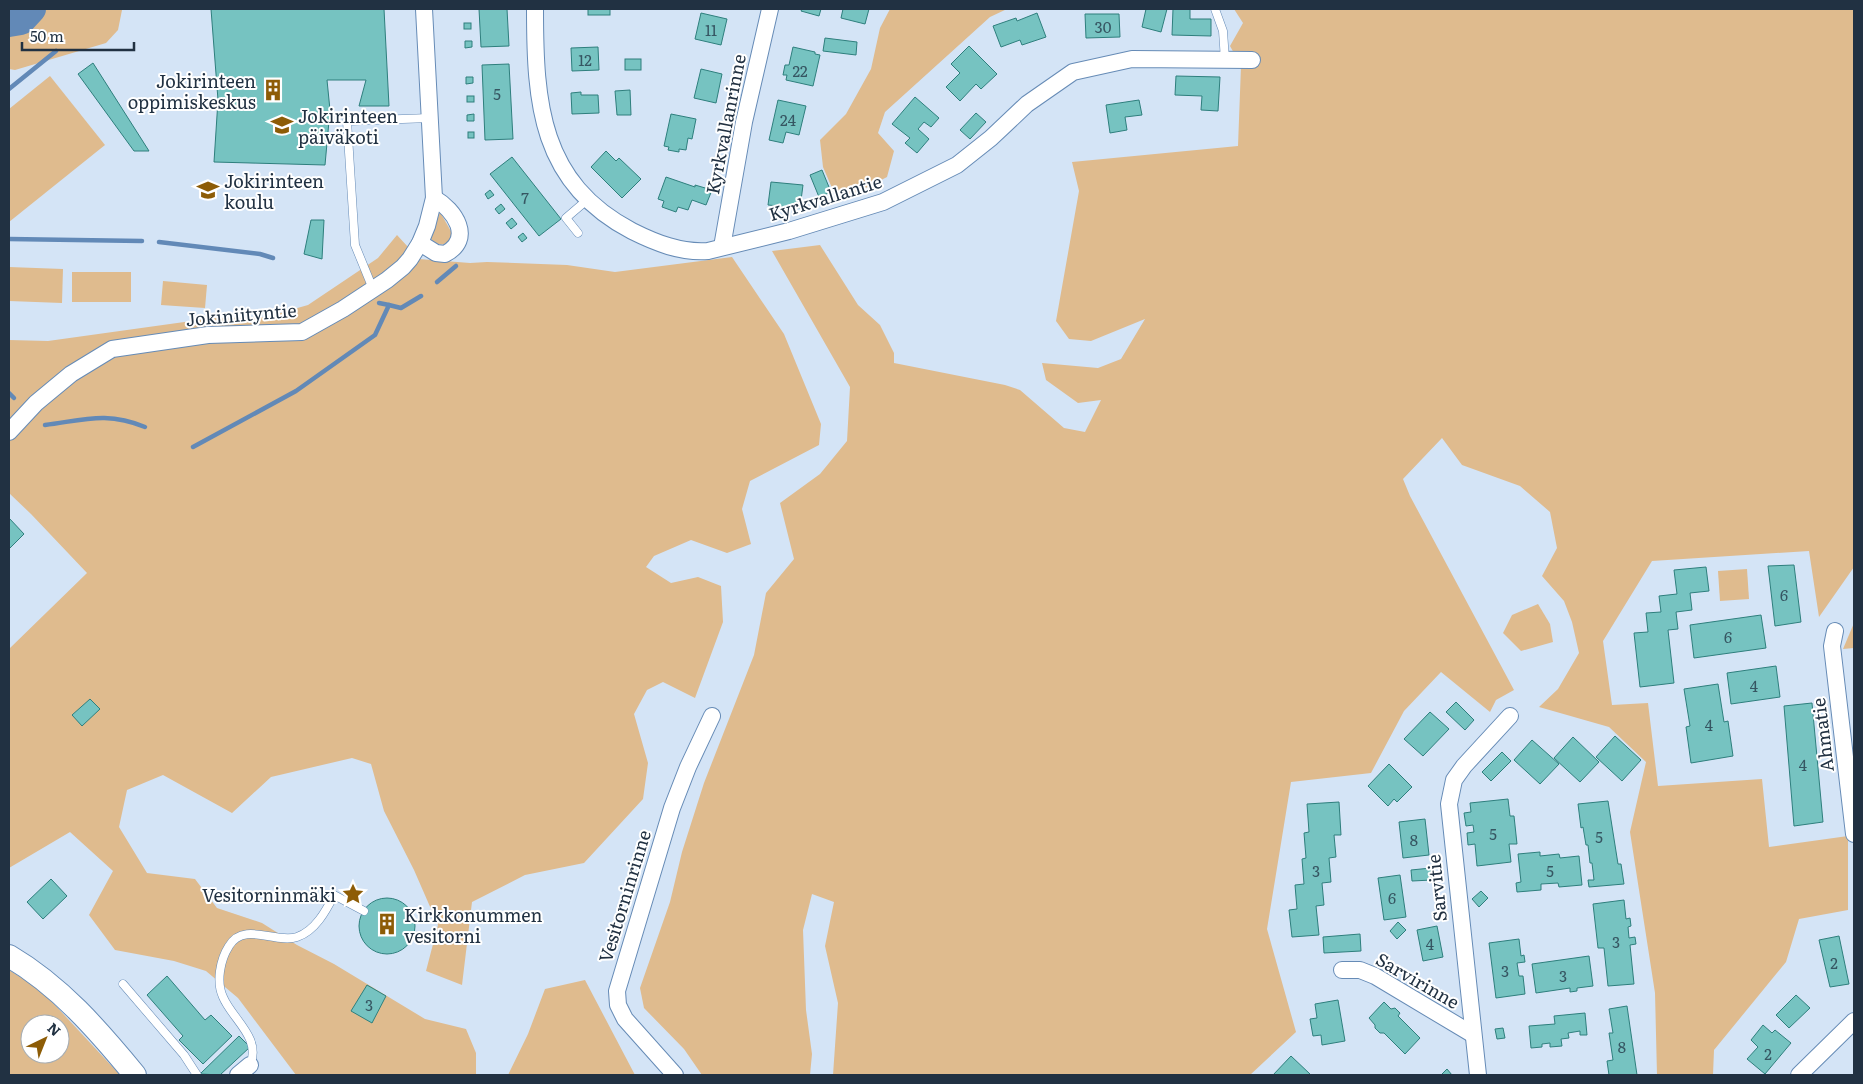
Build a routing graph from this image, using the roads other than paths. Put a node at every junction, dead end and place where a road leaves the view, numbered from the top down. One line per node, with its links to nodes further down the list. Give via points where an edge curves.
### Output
1 (424, 9): 7 (street, Jokiniityntie)
2 (535, 9): 9 (street, Kyrkvallantie, via 538,85 545,128 566,174)
3 (770, 9): 12 (street, Kyrkvallanrinne, via 744,122)
4 (1214, 9): 5 (lane, via 1223,30)
5 (1225, 60): 6 (street, Kyrkvallantie); 12 (street, Kyrkvallantie, via 1132,59 1073,72 1027,104 957,165 883,202 789,231)
6 (1252, 60)
7 (430, 118): 8 (street, Jokiniityntie); 13 (lane, via 347,121 355,245)
8 (434, 198): 11 (street, Jokiniityntie); 11 (street, via 448,208 461,236 458,245 445,254 436,253)
9 (587, 200): 10 (lane, via 566,218); 12 (street, Kyrkvallantie, via 618,223 677,249 695,252)
10 (578, 233)
11 (420, 243): 13 (street, Jokiniityntie, via 403,267)
12 (722, 247)
13 (373, 289): 14 (street, Jokiniityntie, via 302,332 208,335 112,349 71,374 36,403)
14 (9, 432)
15 (1835, 631): 18 (street, Ahmatie, via 1832,646)
16 (712, 716): 28 (street, Vesitorninrinne, via 672,808 616,991 618,1005 625,1018)
17 (1510, 716): 24 (street, Sarvitie, via 1454,780 1449,804)
18 (1854, 834)
19 (364, 911): 25 (lane, via 334,896 325,914 297,937 245,935 235,938 229,945 221,965 219,985 223,998 246,1031 252,1053)
20 (9, 956): 26 (main road, via 65,997)
21 (1342, 970): 24 (street, Sarvirinne, via 1360,970 1375,976)
22 (124, 984): 27 (lane)
23 (1854, 1021): 30 (street)
24 (1472, 1034): 29 (street, Sarvitie)
25 (244, 1070)
26 (135, 1075)
27 (197, 1075)
28 (675, 1075)
29 (1478, 1075)
30 (1799, 1075)

